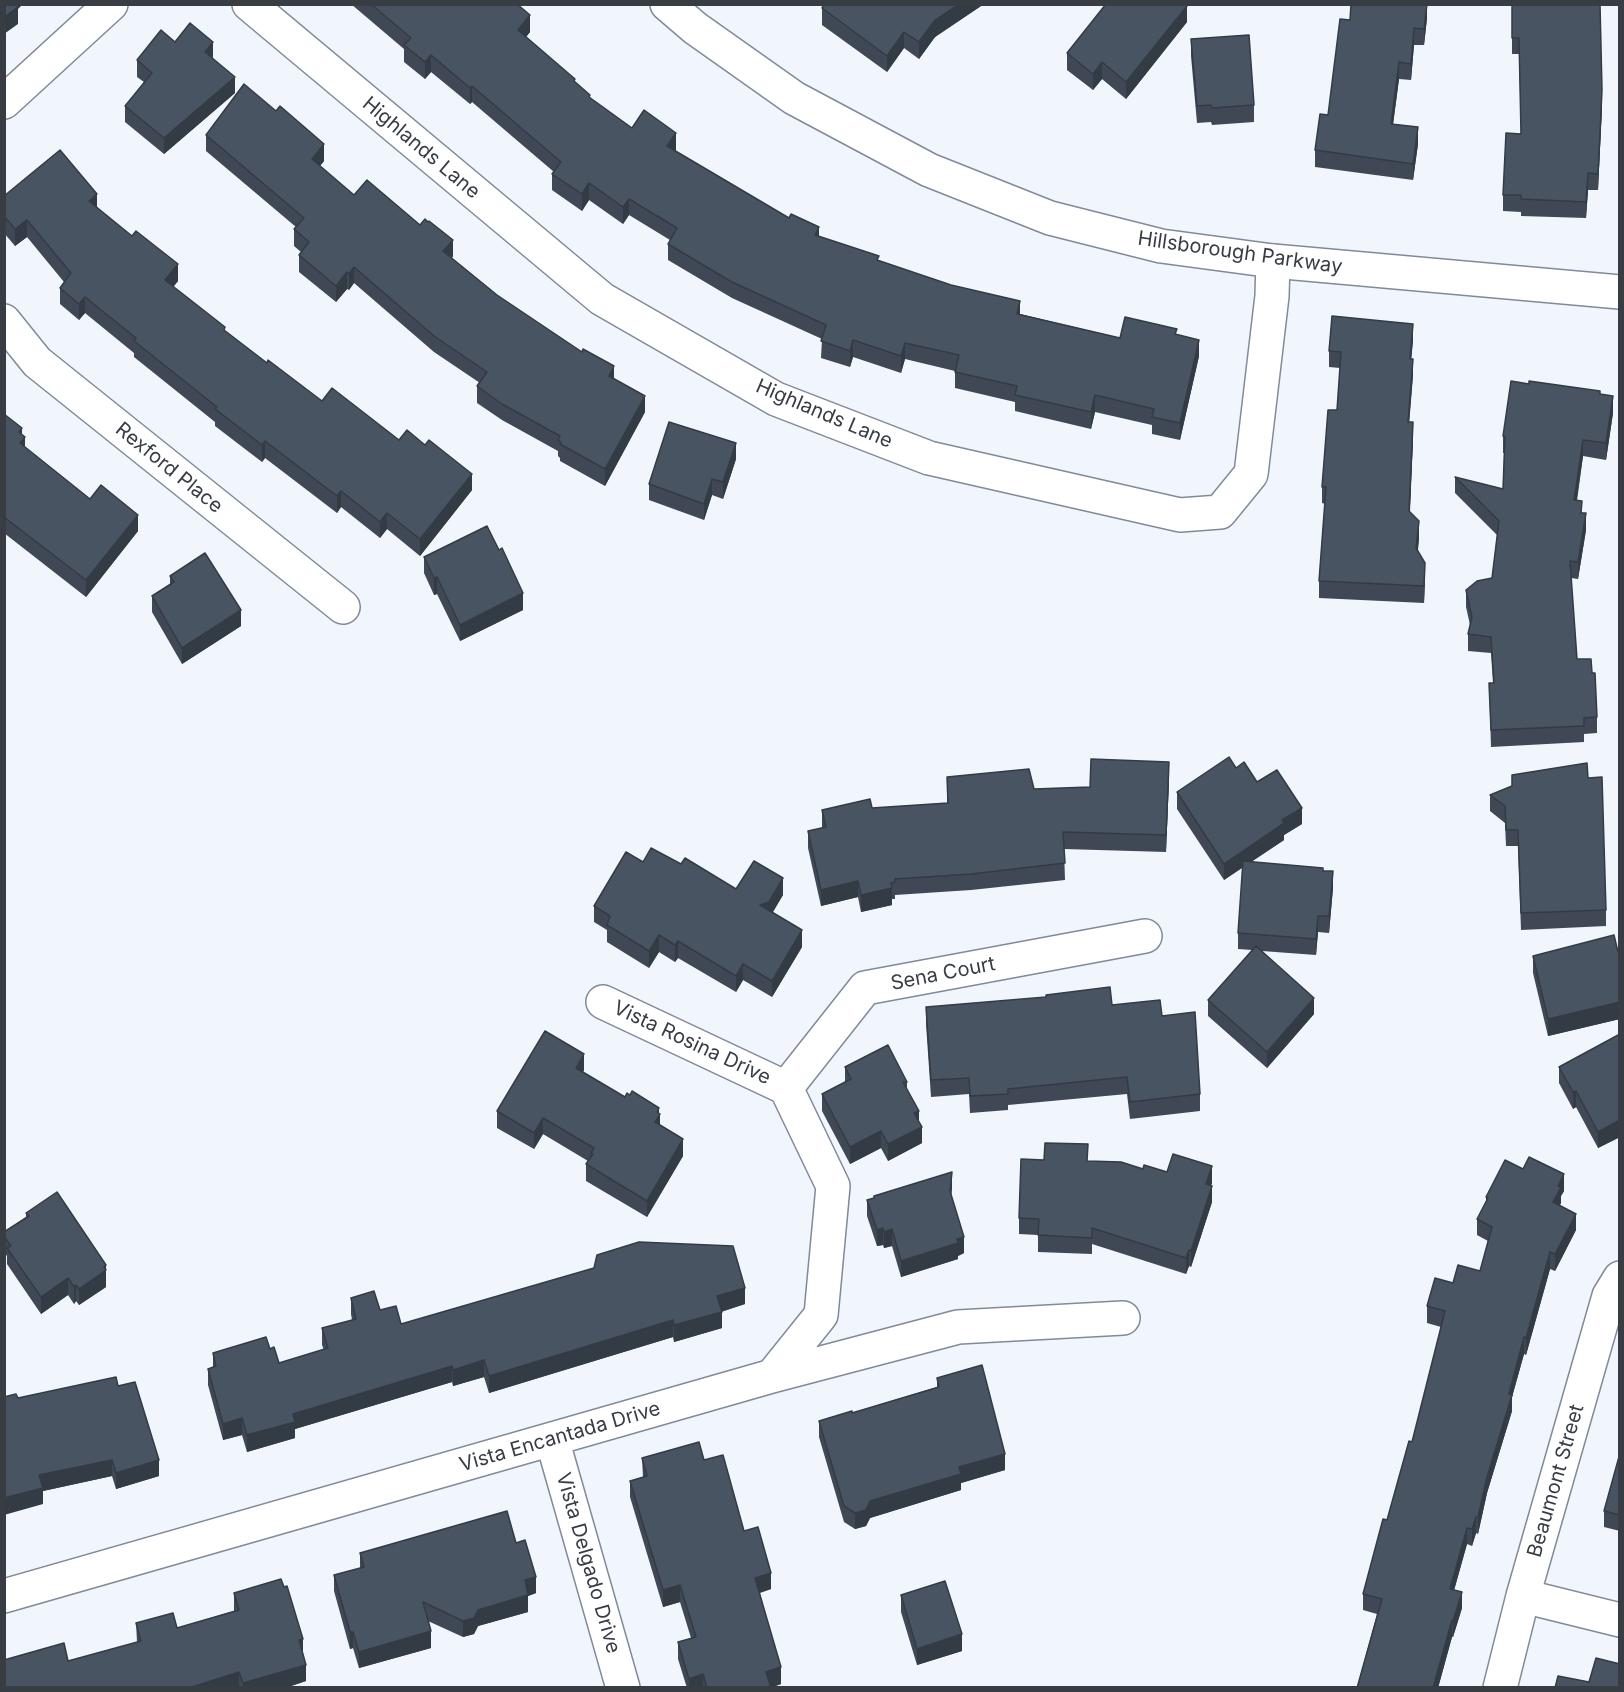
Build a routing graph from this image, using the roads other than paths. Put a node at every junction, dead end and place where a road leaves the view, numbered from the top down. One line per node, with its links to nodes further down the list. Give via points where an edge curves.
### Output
1 (111, 4): 4 (street)
2 (249, 4): 5 (street, Highlands Lane, via 602,299 776,399 929,458 1180,515 1220,512 1251,474)
3 (667, 4): 5 (street, Hillsborough Parkway, via 794,98 929,170 1050,218 1161,246)
4 (4, 102)
5 (1273, 261): 6 (street, Hillsborough Parkway)
6 (1620, 292)
7 (4, 321): 8 (street, Rexford Place, via 37,362)
8 (343, 607)
9 (1145, 936): 11 (street, Sena Court, via 865,988)
10 (603, 1002): 11 (street, Vista Rosina Drive)
11 (786, 1088): 14 (street, Vista Rosina Drive, via 834,1186 821,1315)
12 (1620, 1278): 17 (street, Beaumont Street, via 1609,1296)
13 (1123, 1318): 14 (street, Vista Encantada Drive, via 958,1327)
14 (772, 1376): 15 (street, Vista Encantada Drive)
15 (552, 1439): 16 (street, Vista Encantada Drive); 19 (street, Vista Delgado Drive)
16 (4, 1596)
17 (1523, 1596): 18 (street); 20 (street, Beaumont Street)
18 (1620, 1620)
19 (623, 1688)
20 (1500, 1688)

